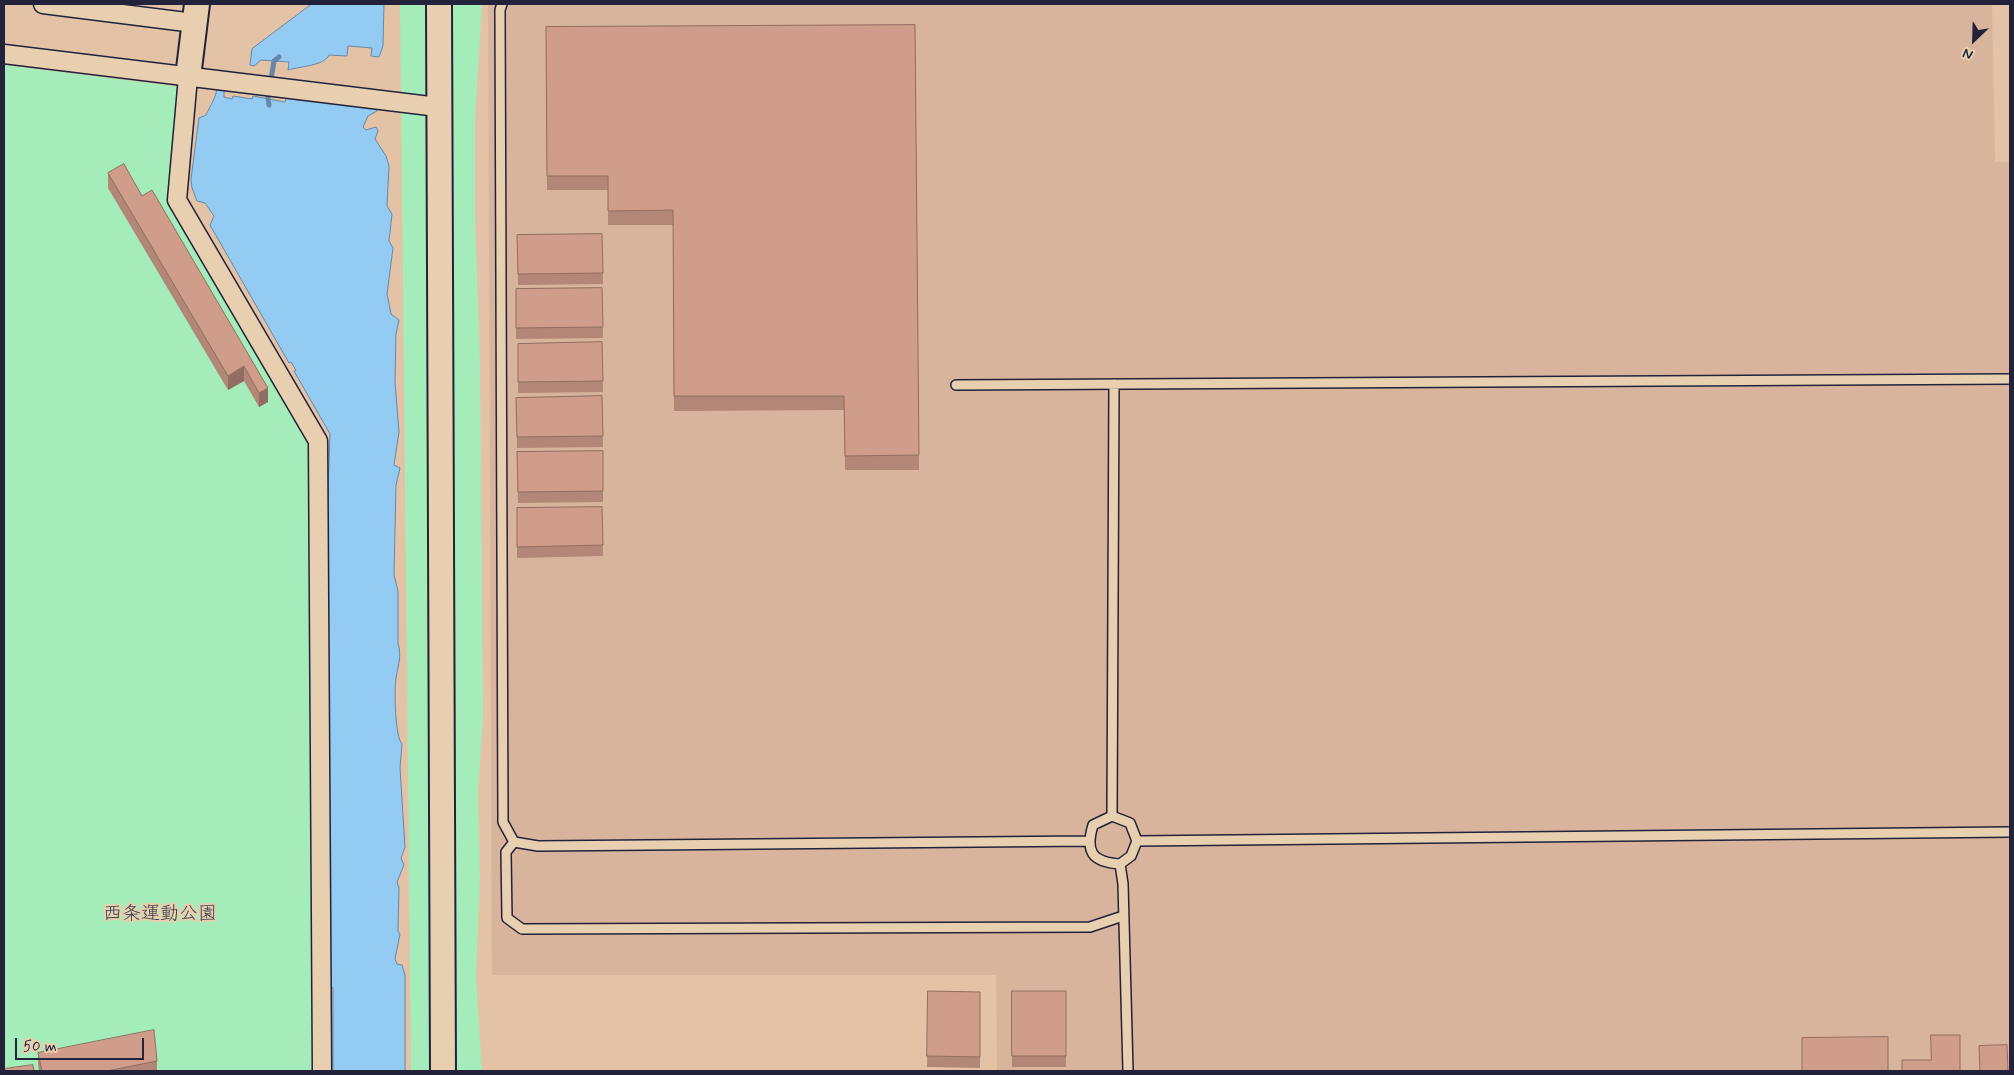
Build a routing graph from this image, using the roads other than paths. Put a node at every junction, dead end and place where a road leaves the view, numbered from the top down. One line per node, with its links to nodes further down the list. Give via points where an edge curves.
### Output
1 (43, 4): 4 (street)
2 (439, 4): 7 (street)
3 (502, 4): 14 (lane, via 503,822)
4 (196, 14): 6 (street)
5 (4, 54): 6 (street)
6 (188, 77): 7 (street); 18 (street, via 177,200 318,441)
7 (438, 108): 19 (street)
8 (2010, 379): 9 (lane)
9 (1114, 384): 10 (lane); 11 (lane)
10 (956, 385)
11 (1112, 816): 13 (lane, via 1093,825); 15 (lane, via 1130,824)
12 (2010, 832): 15 (lane)
13 (1088, 841): 14 (lane, via 538,846); 16 (lane, via 1091,853 1104,863)
14 (514, 842): 17 (lane, via 506,852 507,918 522,929 1090,927)
15 (1137, 842): 16 (lane, via 1132,856)
16 (1120, 864): 17 (lane)
17 (1123, 916): 20 (lane)
18 (322, 1071)
19 (443, 1071)
20 (1128, 1071)

